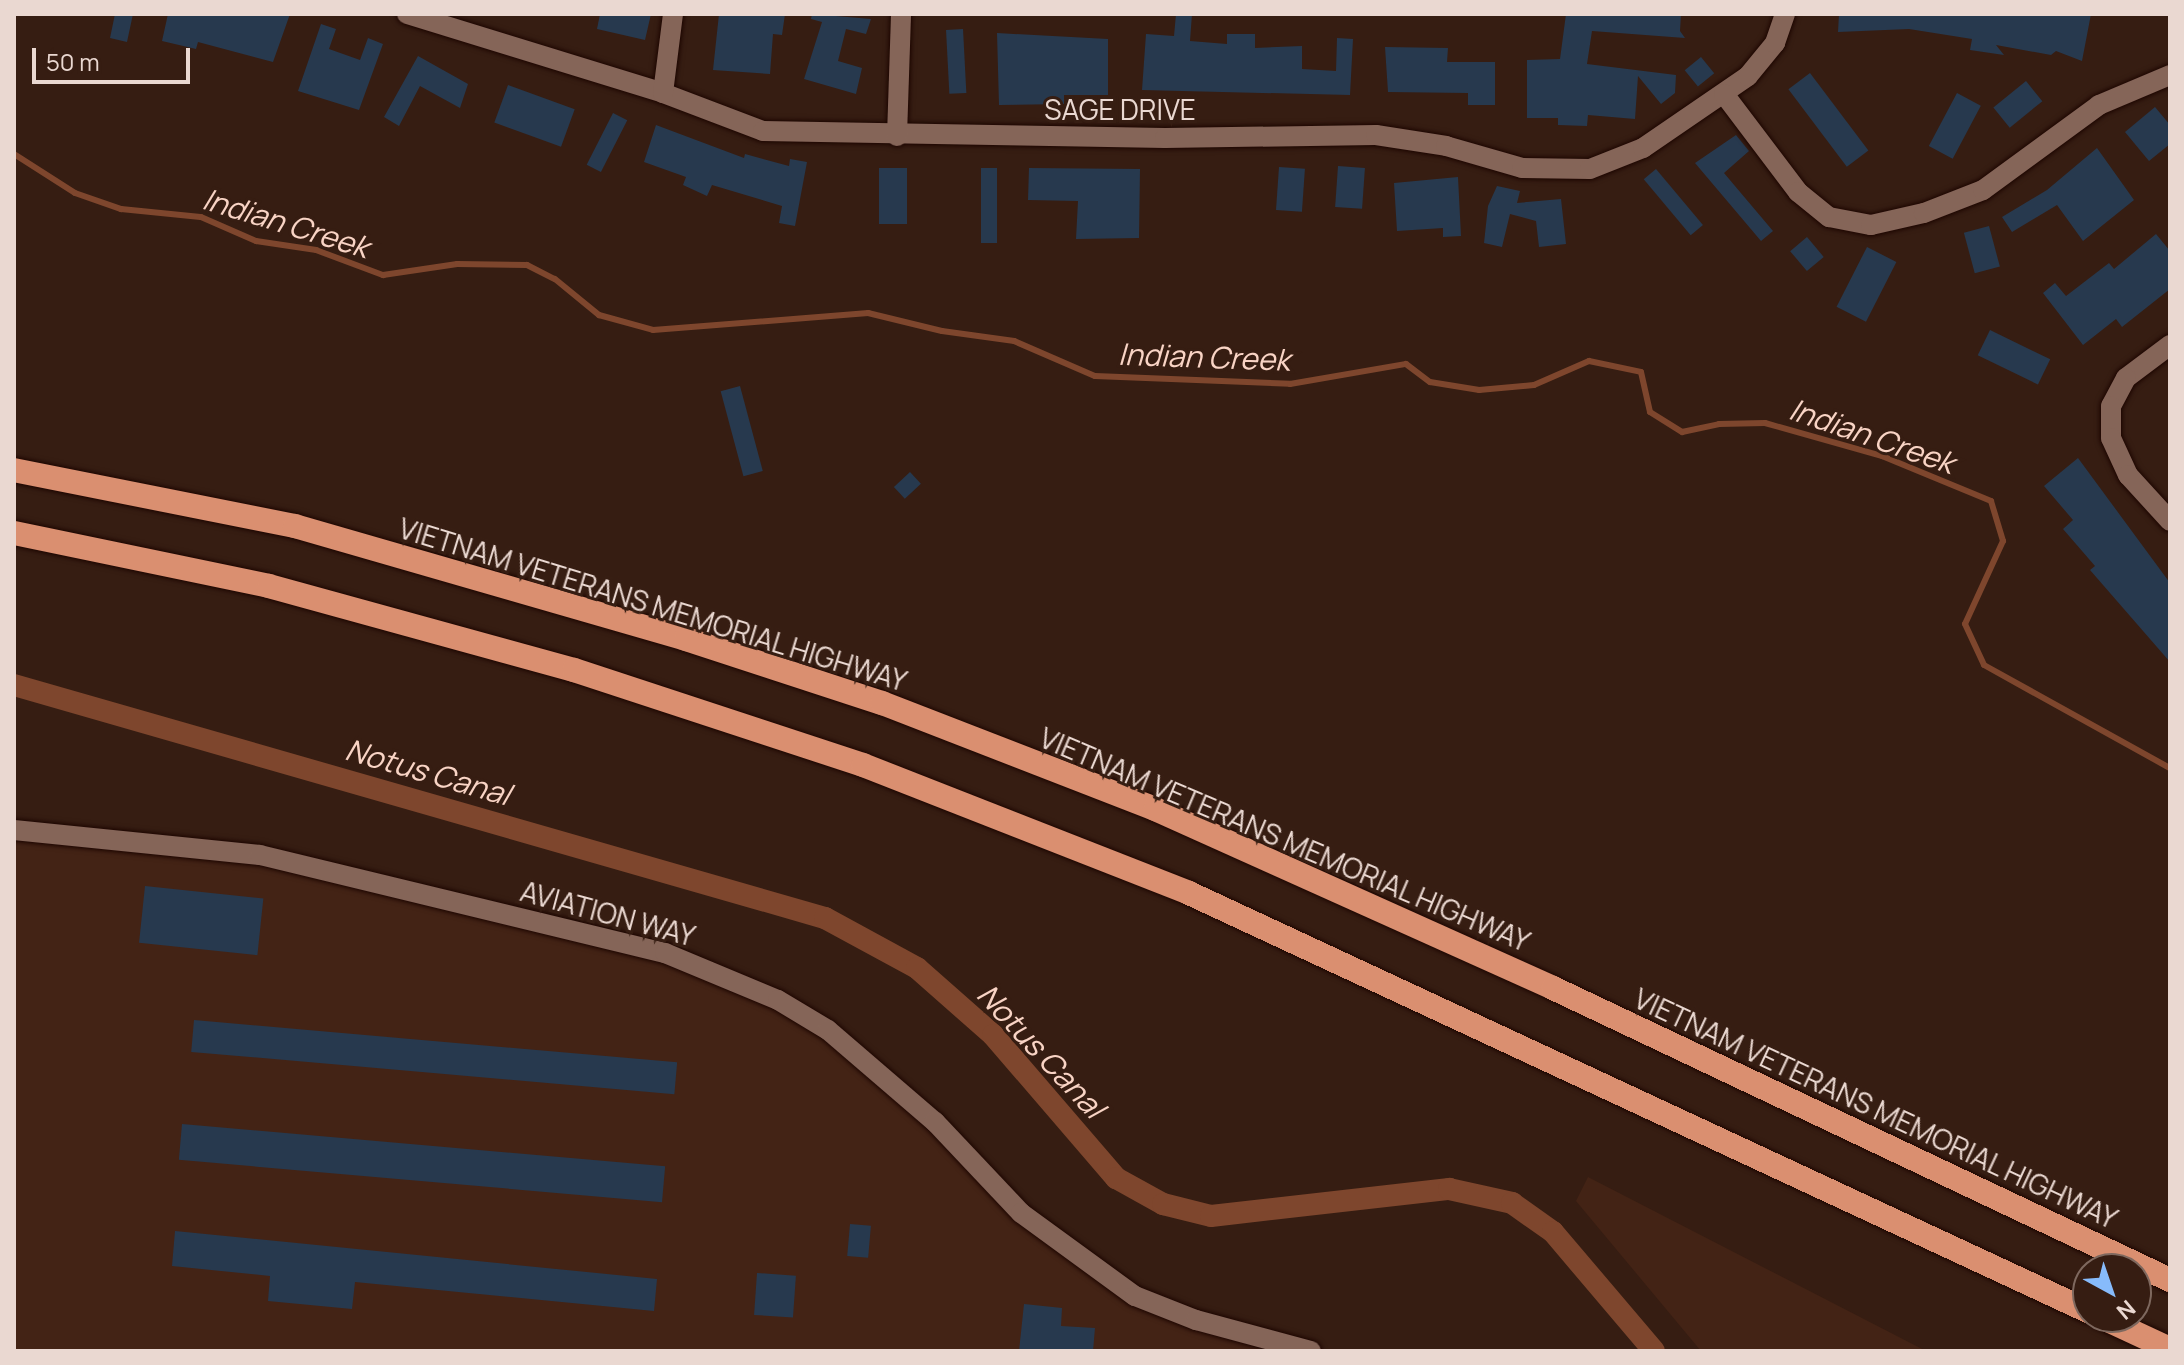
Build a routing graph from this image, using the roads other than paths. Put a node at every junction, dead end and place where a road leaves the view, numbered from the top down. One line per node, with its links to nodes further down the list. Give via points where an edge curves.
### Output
1 (407, 14): 5 (street, SAGE DRIVE)
2 (673, 14): 7 (street)
3 (901, 14): 9 (street)
4 (1785, 14): 8 (street, SAGE DRIVE, via 1775,43 1748,76)
5 (452, 20): 7 (street, SAGE DRIVE)
6 (2170, 75): 8 (street, via 2099,105 2042,152 1983,190 1924,213 1871,225 1829,217 1798,192)
7 (663, 93): 9 (street, SAGE DRIVE, via 763,131)
8 (1724, 94): 9 (street, SAGE DRIVE, via 1643,148 1590,169 1522,168 1446,146 1376,135)
9 (897, 136)
10 (2170, 345): 12 (street, via 2126,378 2111,406 2111,438 2128,475)
11 (14, 470): 15 (highway, VIETNAM VETERANS MEMORIAL HIGHWAY, via 295,526 686,639 882,703 1169,816 1553,988)
12 (2170, 521)
13 (14, 533): 16 (highway, via 269,586 574,670 863,765 1189,893)
14 (14, 830): 19 (street, AVIATION WAY, via 260,855 665,953 778,1000 828,1030 935,1122 1021,1213 1135,1296 1196,1320)
15 (2170, 1280)
16 (2072, 1304)
17 (2136, 1333): 18 (highway)
18 (2170, 1349)
19 (1311, 1351)

